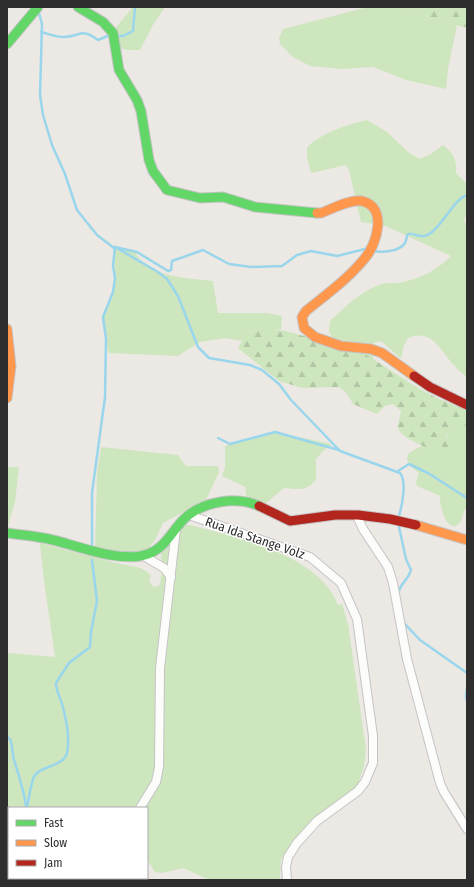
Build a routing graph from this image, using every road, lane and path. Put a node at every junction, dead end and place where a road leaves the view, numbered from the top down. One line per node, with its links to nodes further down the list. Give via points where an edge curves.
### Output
1 (38, 7): 3 (street)
2 (78, 7): 6 (street, via 103,22 113,33 119,70 141,111 153,172 167,190 200,198 223,197 255,207 277,210 322,212 351,202 370,205 377,215 378,230 366,257 342,282 306,311 302,317 304,328 316,337 342,346 371,349 382,353 430,387)
3 (7, 44)
4 (7, 329): 5 (street, via 10,366)
5 (7, 398)
6 (467, 405)
7 (189, 515): 8 (street, via 208,504 232,502 252,504 290,521 333,515); 9 (street); 16 (street, Rua Ida Stange Volz, via 310,557 341,583 357,619 373,736 374,757 370,773 358,791 317,821 297,843 287,862)
8 (357, 516): 11 (street, via 403,522); 15 (street, via 388,567 394,583 407,659 440,783)
9 (176, 528): 12 (street, via 160,547); 13 (street)
10 (7, 533): 12 (street, via 48,539 119,555)
11 (467, 540)
12 (144, 556): 13 (street, via 164,568)
13 (171, 576): 14 (street, via 160,668 159,767 156,782)
14 (141, 807)
15 (467, 829)
16 (287, 880)

